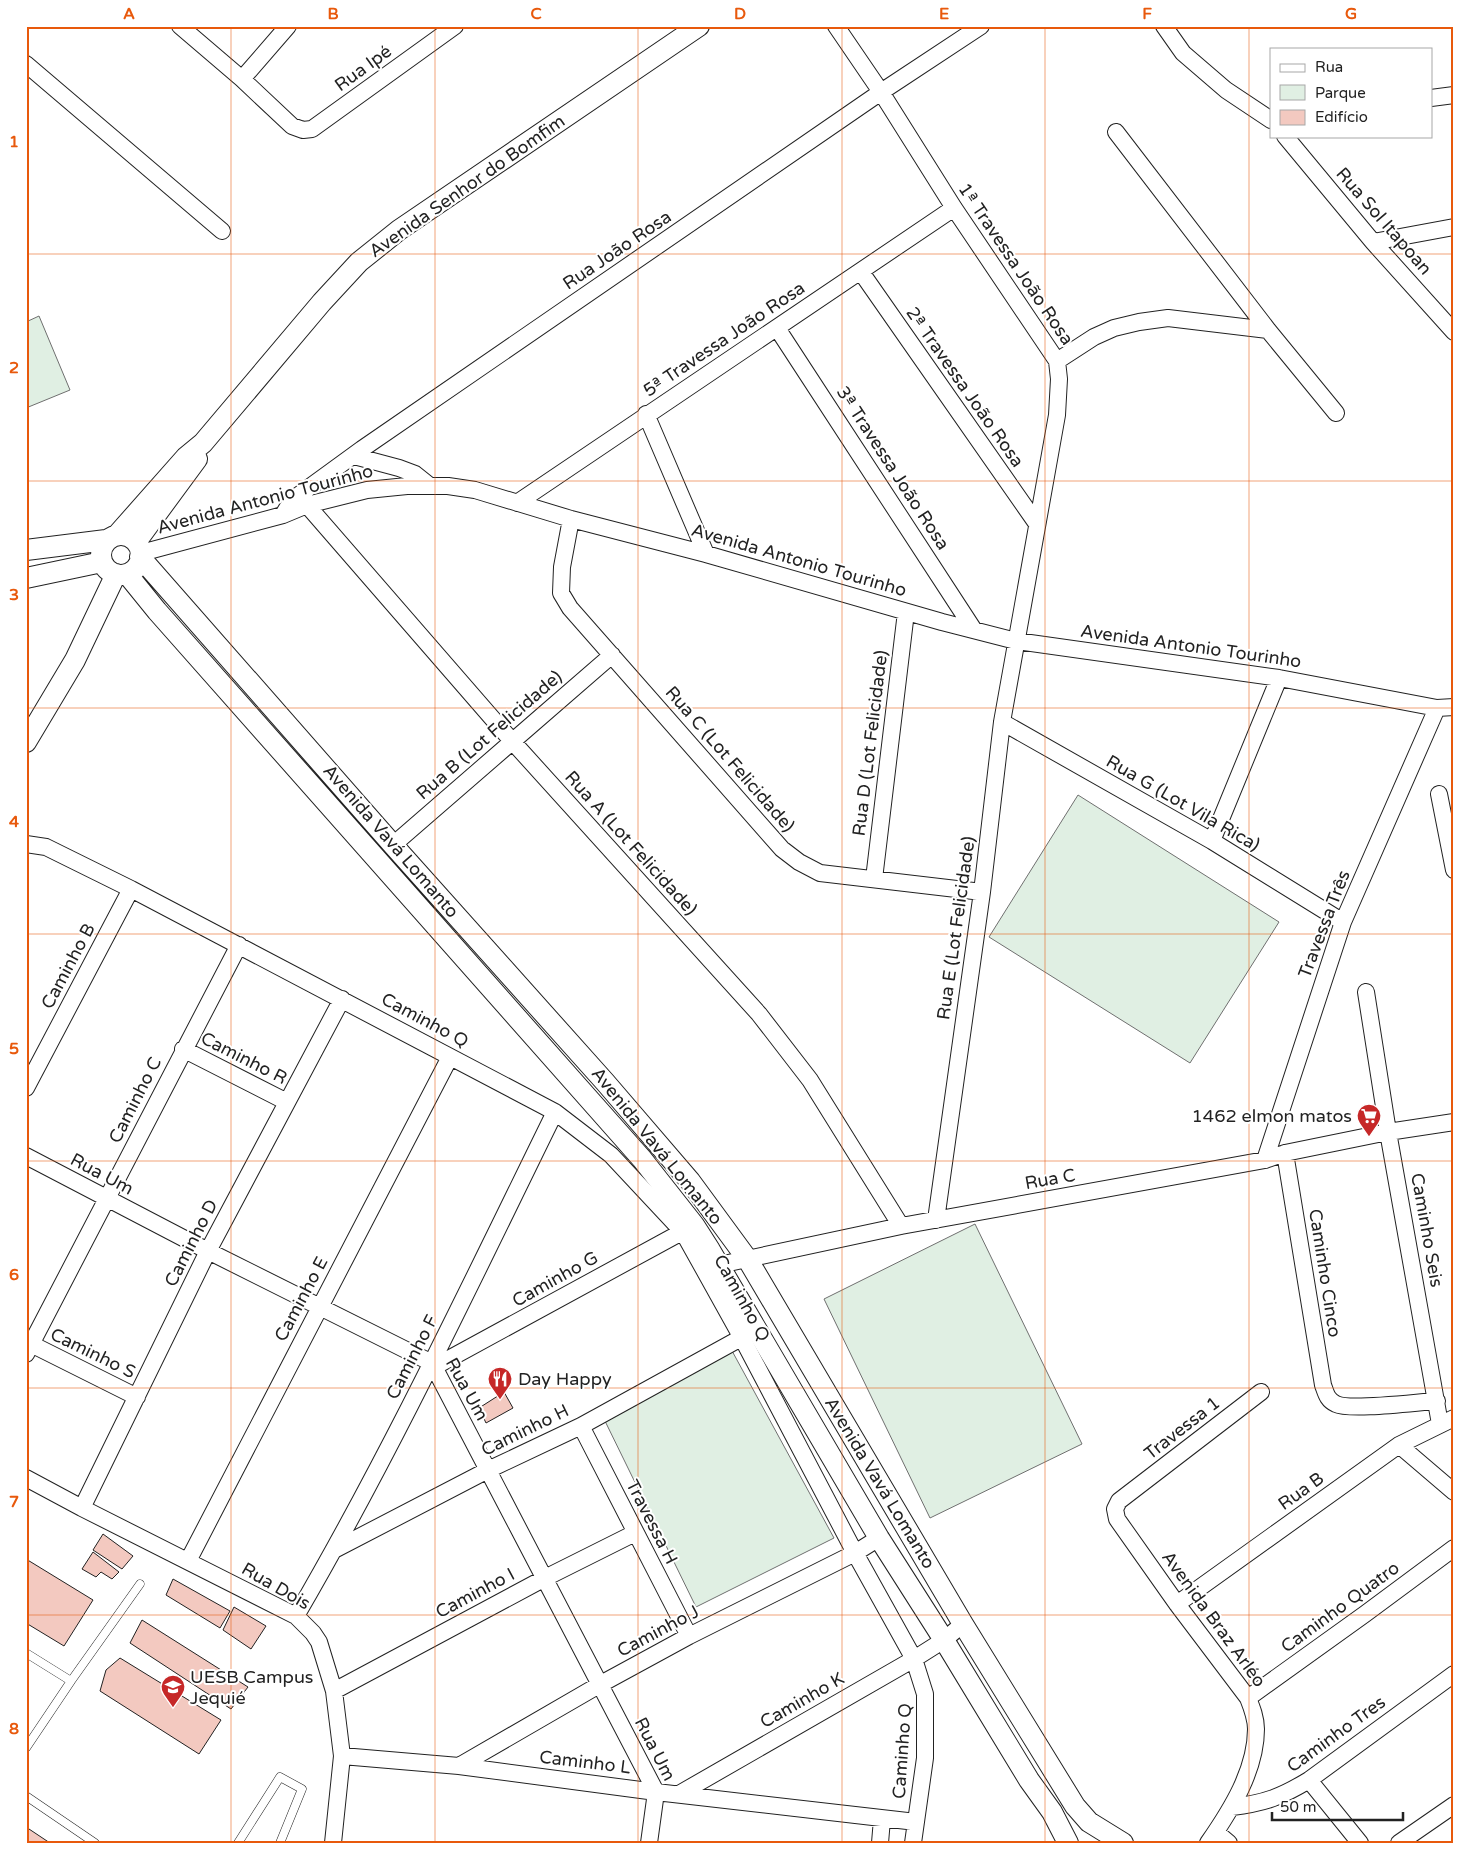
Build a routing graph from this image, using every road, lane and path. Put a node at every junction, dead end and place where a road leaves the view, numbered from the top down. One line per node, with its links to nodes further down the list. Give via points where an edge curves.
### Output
1 (180, 26): 9 (street)
2 (288, 26): 9 (street)
3 (455, 26): 9 (street, Rua Ipé, via 312,130 292,126)
4 (699, 26): 27 (street, Avenida Senhor do Bomfim, via 399,230 359,262)
5 (836, 26): 10 (street, 1ª Travessa João Rosa)
6 (981, 26): 10 (street, Rua João Rosa)
7 (1164, 26): 13 (street, via 1183,53 1219,84)
8 (26, 64): 18 (street)
9 (242, 79)
10 (881, 92): 16 (street, 1ª Travessa João Rosa); 28 (street, Rua João Rosa)
11 (1454, 95): 12 (street)
12 (1432, 98)
13 (1270, 118)
14 (1116, 132): 22 (street)
15 (1287, 138): 19 (street, Rua Sol Itapoan)
16 (954, 208): 20 (street, 5ª Travessa João Rosa); 24 (street, 1ª Travessa João Rosa)
17 (1454, 227): 19 (street)
18 (222, 231)
19 (1374, 242): 23 (street, Rua Sol Itapoan)
20 (861, 272): 21 (street, 5ª Travessa João Rosa); 34 (street, 2ª Travessa João Rosa)
21 (777, 328): 26 (street, 5ª Travessa João Rosa); 42 (street, 3ª Travessa João Rosa)
22 (1268, 330): 24 (street, via 1168,318 1139,322 1094,336); 25 (street)
23 (1454, 332)
24 (1057, 361): 34 (street, 1ª Travessa João Rosa, via 1057,415)
25 (1336, 413)
26 (646, 414): 30 (street, 5ª Travessa João Rosa); 38 (street)
27 (203, 443): 35 (street, Avenida Senhor do Bomfim, via 181,462); 37 (street, Avenida Senhor do Bomfim, via 192,467)
28 (354, 456): 29 (street, via 400,468 415,474); 32 (street, Rua João Rosa, via 292,500)
29 (430, 486): 30 (street, Avenida Antonio Tourinho, via 475,490); 31 (street, Avenida Antonio Tourinho, via 366,490)
30 (517, 502): 33 (street, Avenida Antonio Tourinho)
31 (308, 505): 32 (street, Avenida Antonio Tourinho); 49 (street, Rua A (Lot Felicidade))
32 (283, 515): 37 (street, Avenida Antonio Tourinho)
33 (571, 519): 38 (street, Avenida Antonio Tourinho); 44 (street, Rua C (Lot Felicidade), via 561,592 570,608)
34 (1037, 524): 43 (street, 1ª Travessa João Rosa)
35 (112, 538): 36 (street); 37 (street, via 131,537); 39 (street, via 102,546 100,554)
36 (26, 550)
37 (139, 551): 39 (street, via 136,567); 54 (street, Avenida Vavá Lomanto)
38 (706, 554): 41 (street, Avenida Antonio Tourinho)
39 (115, 570): 40 (street); 50 (street, via 75,660); 76 (street, Avenida Vavá Lomanto, via 157,611 642,1159)
40 (26, 578)
41 (906, 612): 42 (street, Avenida Antonio Tourinho); 56 (street, Rua D (Lot Felicidade))
42 (974, 630): 43 (street, Avenida Antonio Tourinho)
43 (1016, 641): 45 (street, Avenida Antonio Tourinho); 48 (street, Rua E (Lot Felicidade))
44 (612, 655): 49 (street, Rua B (Lot Felicidade)); 56 (street, Rua C (Lot Felicidade), via 782,849 820,873)
45 (1279, 678): 47 (street, Avenida Antonio Tourinho); 52 (street)
46 (1454, 706): 47 (street, Avenida Antonio Tourinho)
47 (1437, 708): 59 (street, Travessa Três)
48 (1002, 722): 52 (street, Rua G (Lot Vila Rica)); 58 (street, Rua E (Lot Felicidade))
49 (512, 741): 54 (street, Rua B (Lot Felicidade)); 75 (street, Rua A (Lot Felicidade), via 759,1014 810,1080)
50 (26, 742)
51 (1439, 794): 55 (street)
52 (1212, 841): 59 (street, Rua G (Lot Vila Rica))
53 (26, 844): 57 (street, Caminho Q, via 46,847)
54 (393, 846): 78 (street, Avenida Vavá Lomanto, via 690,1180)
55 (1454, 870)
56 (874, 879): 58 (street, Rua C (Lot Felicidade))
57 (131, 889): 60 (street, Caminho Q); 65 (street, Caminho B)
58 (982, 892): 74 (street, Rua E (Lot Felicidade))
59 (1343, 922): 72 (street, Travessa Três)
60 (238, 945): 62 (street, Caminho Q); 63 (street, Caminho C)
61 (1366, 992): 69 (street, Caminho Seis)
62 (342, 999): 64 (street, Caminho Q); 66 (street, Caminho D)
63 (183, 1049): 66 (street, Caminho R); 73 (street, Caminho C)
64 (450, 1057): 67 (street, Caminho Q); 80 (street, Caminho E)
65 (26, 1088)
66 (287, 1102): 77 (street, Caminho D)
67 (555, 1112): 76 (street, Caminho Q, via 611,1155); 83 (street, Caminho F)
68 (1454, 1122): 69 (street, Rua C)
69 (1388, 1132): 70 (street, Rua C); 86 (street, Caminho Seis)
70 (1285, 1153): 72 (street, Rua C); 86 (street, Caminho Cinco, via 1323,1385 1328,1398 1352,1407)
71 (26, 1156): 73 (street, Rua Um)
72 (1265, 1160): 74 (street, Rua C)
73 (106, 1199): 77 (street, Rua Um); 82 (street, Caminho C)
74 (936, 1220): 75 (street, Rua C)
75 (901, 1226): 78 (street, Rua C)
76 (688, 1228): 79 (street, Avenida Vavá Lomanto); 81 (street, Caminho Q); 83 (street, Caminho G)
77 (208, 1252): 80 (street, Rua Um); 85 (street, Caminho D)
78 (748, 1260): 79 (street, Rua C); 105 (street, Avenida Vavá Lomanto)
79 (719, 1265): 81 (street, Avenida Vavá Lomanto)
80 (319, 1308): 83 (street, Rua Um); 100 (street, Caminho E)
81 (749, 1334): 88 (street, Caminho H); 96 (street, Avenida Vavá Lomanto); 99 (street, Caminho Q)
82 (29, 1349): 85 (street, Caminho S)
83 (433, 1365): 90 (street, Rua Um); 97 (street, Caminho F)
84 (1261, 1392): 93 (street, Travessa 1)
85 (137, 1397): 94 (street, Caminho D)
86 (1437, 1401): 87 (street, Caminho Seis)
87 (1447, 1421): 89 (street, Rua B)
88 (580, 1426): 90 (street, Caminho H); 95 (street, Travessa H)
89 (1399, 1445): 92 (street); 103 (street, Rua B)
90 (488, 1470): 97 (street, Caminho H); 101 (street, Rua Um)
91 (26, 1478): 94 (street, Rua Dois)
92 (1454, 1492)
93 (1128, 1495): 103 (street, Avenida Braz Arléo, via 1116,1504 1117,1519)
94 (82, 1508): 100 (street, Rua Dois)
95 (635, 1533): 101 (street, Caminho I); 106 (street, Travessa H)
96 (879, 1538): 99 (street, Caminho J); 107 (street, Avenida Vavá Lomanto)
97 (336, 1548): 104 (street, Caminho F)
98 (1454, 1548): 114 (street, Caminho Quatro)
99 (855, 1553): 106 (street, Caminho J); 109 (street, Caminho Q)
100 (188, 1561): 104 (street, Rua Dois)
101 (545, 1578): 112 (street, Rua Um); 113 (street, Caminho I)
102 (140, 1584): 111 (lane)
103 (1177, 1604): 114 (street, Avenida Braz Arléo)
104 (296, 1616): 113 (street, Rua Dois, via 319,1642)
105 (963, 1624): 107 (street, Caminho K); 135 (street, Avenida Vavá Lomanto, via 1075,1806 1089,1822)
106 (689, 1636): 112 (street, Caminho J)
107 (944, 1640): 109 (street, Caminho K); 134 (street, Avenida Vavá Lomanto, via 1052,1812)
108 (26, 1653): 111 (lane)
109 (914, 1659): 120 (street, Caminho K); 125 (street, Caminho Q, via 926,1694 925,1758)
110 (1454, 1674): 118 (street, Caminho Tres)
111 (71, 1681): 115 (lane)
112 (599, 1685): 117 (street, Caminho J); 119 (street, Rua Um)
113 (334, 1691): 116 (street, Rua Dois)
114 (1248, 1698): 123 (street, Avenida Braz Arléo, via 1255,1722 1254,1747 1246,1777)
115 (26, 1748)
116 (342, 1756): 117 (street, Caminho L); 130 (street, Rua Dois)
117 (459, 1766): 119 (street, Caminho L)
118 (1309, 1780): 123 (street, Caminho Tres, via 1284,1795); 137 (street)
119 (656, 1792): 120 (street, Caminho L); 131 (street, Rua Um)
120 (679, 1794): 124 (street, Caminho L)
121 (26, 1796): 127 (lane)
122 (1454, 1805): 138 (street)
123 (1232, 1807): 126 (street, Avenida Braz Arléo)
124 (882, 1819): 125 (street, Caminho L); 132 (street, Caminho Q)
125 (916, 1822): 133 (street, Caminho Q)
126 (1212, 1837): 136 (street)
127 (95, 1843)
128 (238, 1843): 129 (lane, via 280,1778 302,1789)
129 (280, 1843)
130 (333, 1843)
131 (649, 1843)
132 (880, 1843)
133 (913, 1843)
134 (1068, 1843)
135 (1123, 1843)
136 (1229, 1843)
137 (1360, 1843)
138 (1399, 1843)

